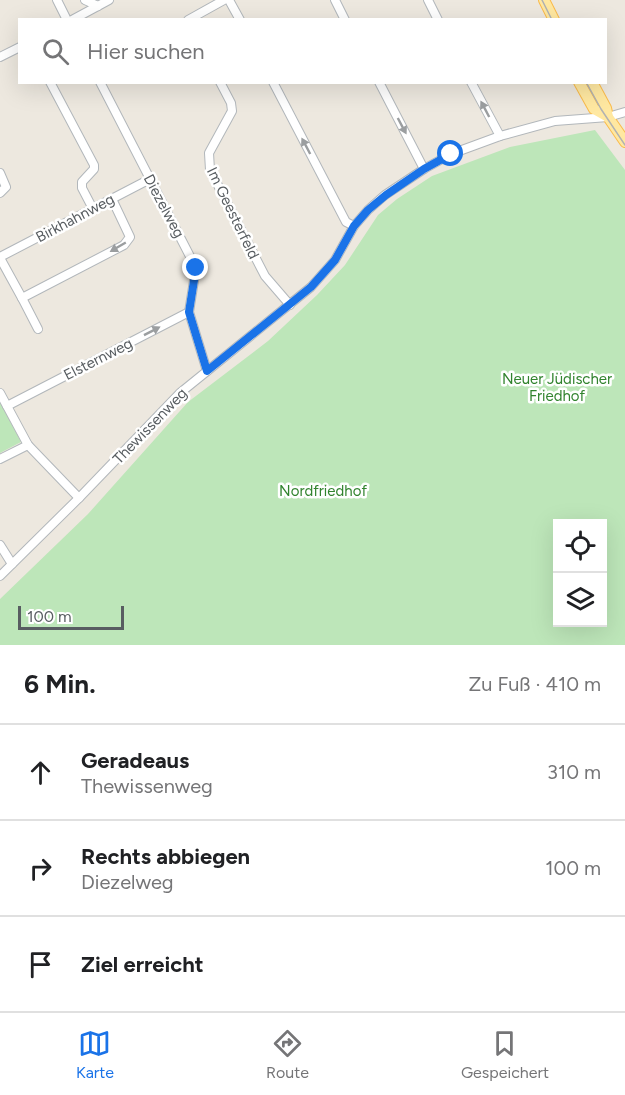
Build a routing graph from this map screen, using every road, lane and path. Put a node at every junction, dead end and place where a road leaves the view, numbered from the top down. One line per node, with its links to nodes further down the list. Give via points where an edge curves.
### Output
1 (57, 0): 10 (street)
2 (85, 0): 9 (street)
3 (109, 0): 9 (street)
4 (224, 0): 12 (street)
5 (230, 0): 13 (street)
6 (335, 0): 14 (street)
7 (428, 0): 15 (street)
8 (544, 0): 16 (main road)
9 (98, 6): 11 (street)
10 (66, 18)
11 (76, 18)
12 (192, 18)
13 (239, 18)
14 (344, 18)
15 (437, 18)
16 (553, 18)
17 (18, 48): 18 (street)
18 (0, 57)
19 (51, 84): 36 (street, via 94,165 82,182)
20 (101, 84): 33 (street, Diezelweg)
21 (221, 84): 40 (street, Im Geesterfeld, via 232,111 209,153 210,170 265,276)
22 (274, 84): 37 (street, one-way to 22, via 346,222)
23 (380, 84): 31 (street, one-way to 31)
24 (472, 84): 29 (street, one-way to 24)
25 (580, 84): 28 (main road, via 594,110)
26 (593, 84): 28 (main road)
27 (625, 112): 28 (street, Thewissenweg)
28 (608, 117): 29 (street, Thewissenweg, via 555,121); 30 (main road)
29 (500, 136): 31 (street, Thewissenweg, via 451,154)
30 (625, 142)
31 (424, 169): 37 (street, Thewissenweg, via 386,195)
32 (0, 172): 34 (street)
33 (150, 179): 35 (street, Birkhahnweg); 41 (street, Diezelweg, via 196,268)
34 (3, 190)
35 (112, 199): 36 (street, Birkhahnweg); 39 (street, one-way to 39, via 128,231 128,241)
36 (93, 209): 38 (street, Birkhahnweg)
37 (354, 226): 40 (street, Thewissenweg, via 335,260)
38 (0, 258): 39 (street)
39 (22, 298): 42 (street)
40 (290, 305): 43 (street, Thewissenweg)
41 (189, 312): 43 (street, Diezelweg); 45 (street, Elsternweg, one-way to 41)
42 (38, 329)
43 (207, 371): 48 (street, Thewissenweg, via 180,393)
44 (0, 393): 45 (street)
45 (7, 406): 46 (street)
46 (28, 445): 47 (street); 48 (street)
47 (0, 459)
48 (80, 498): 50 (street, Thewissenweg)
49 (0, 545): 50 (street)
50 (12, 564): 51 (street, Thewissenweg)
51 (0, 576)

